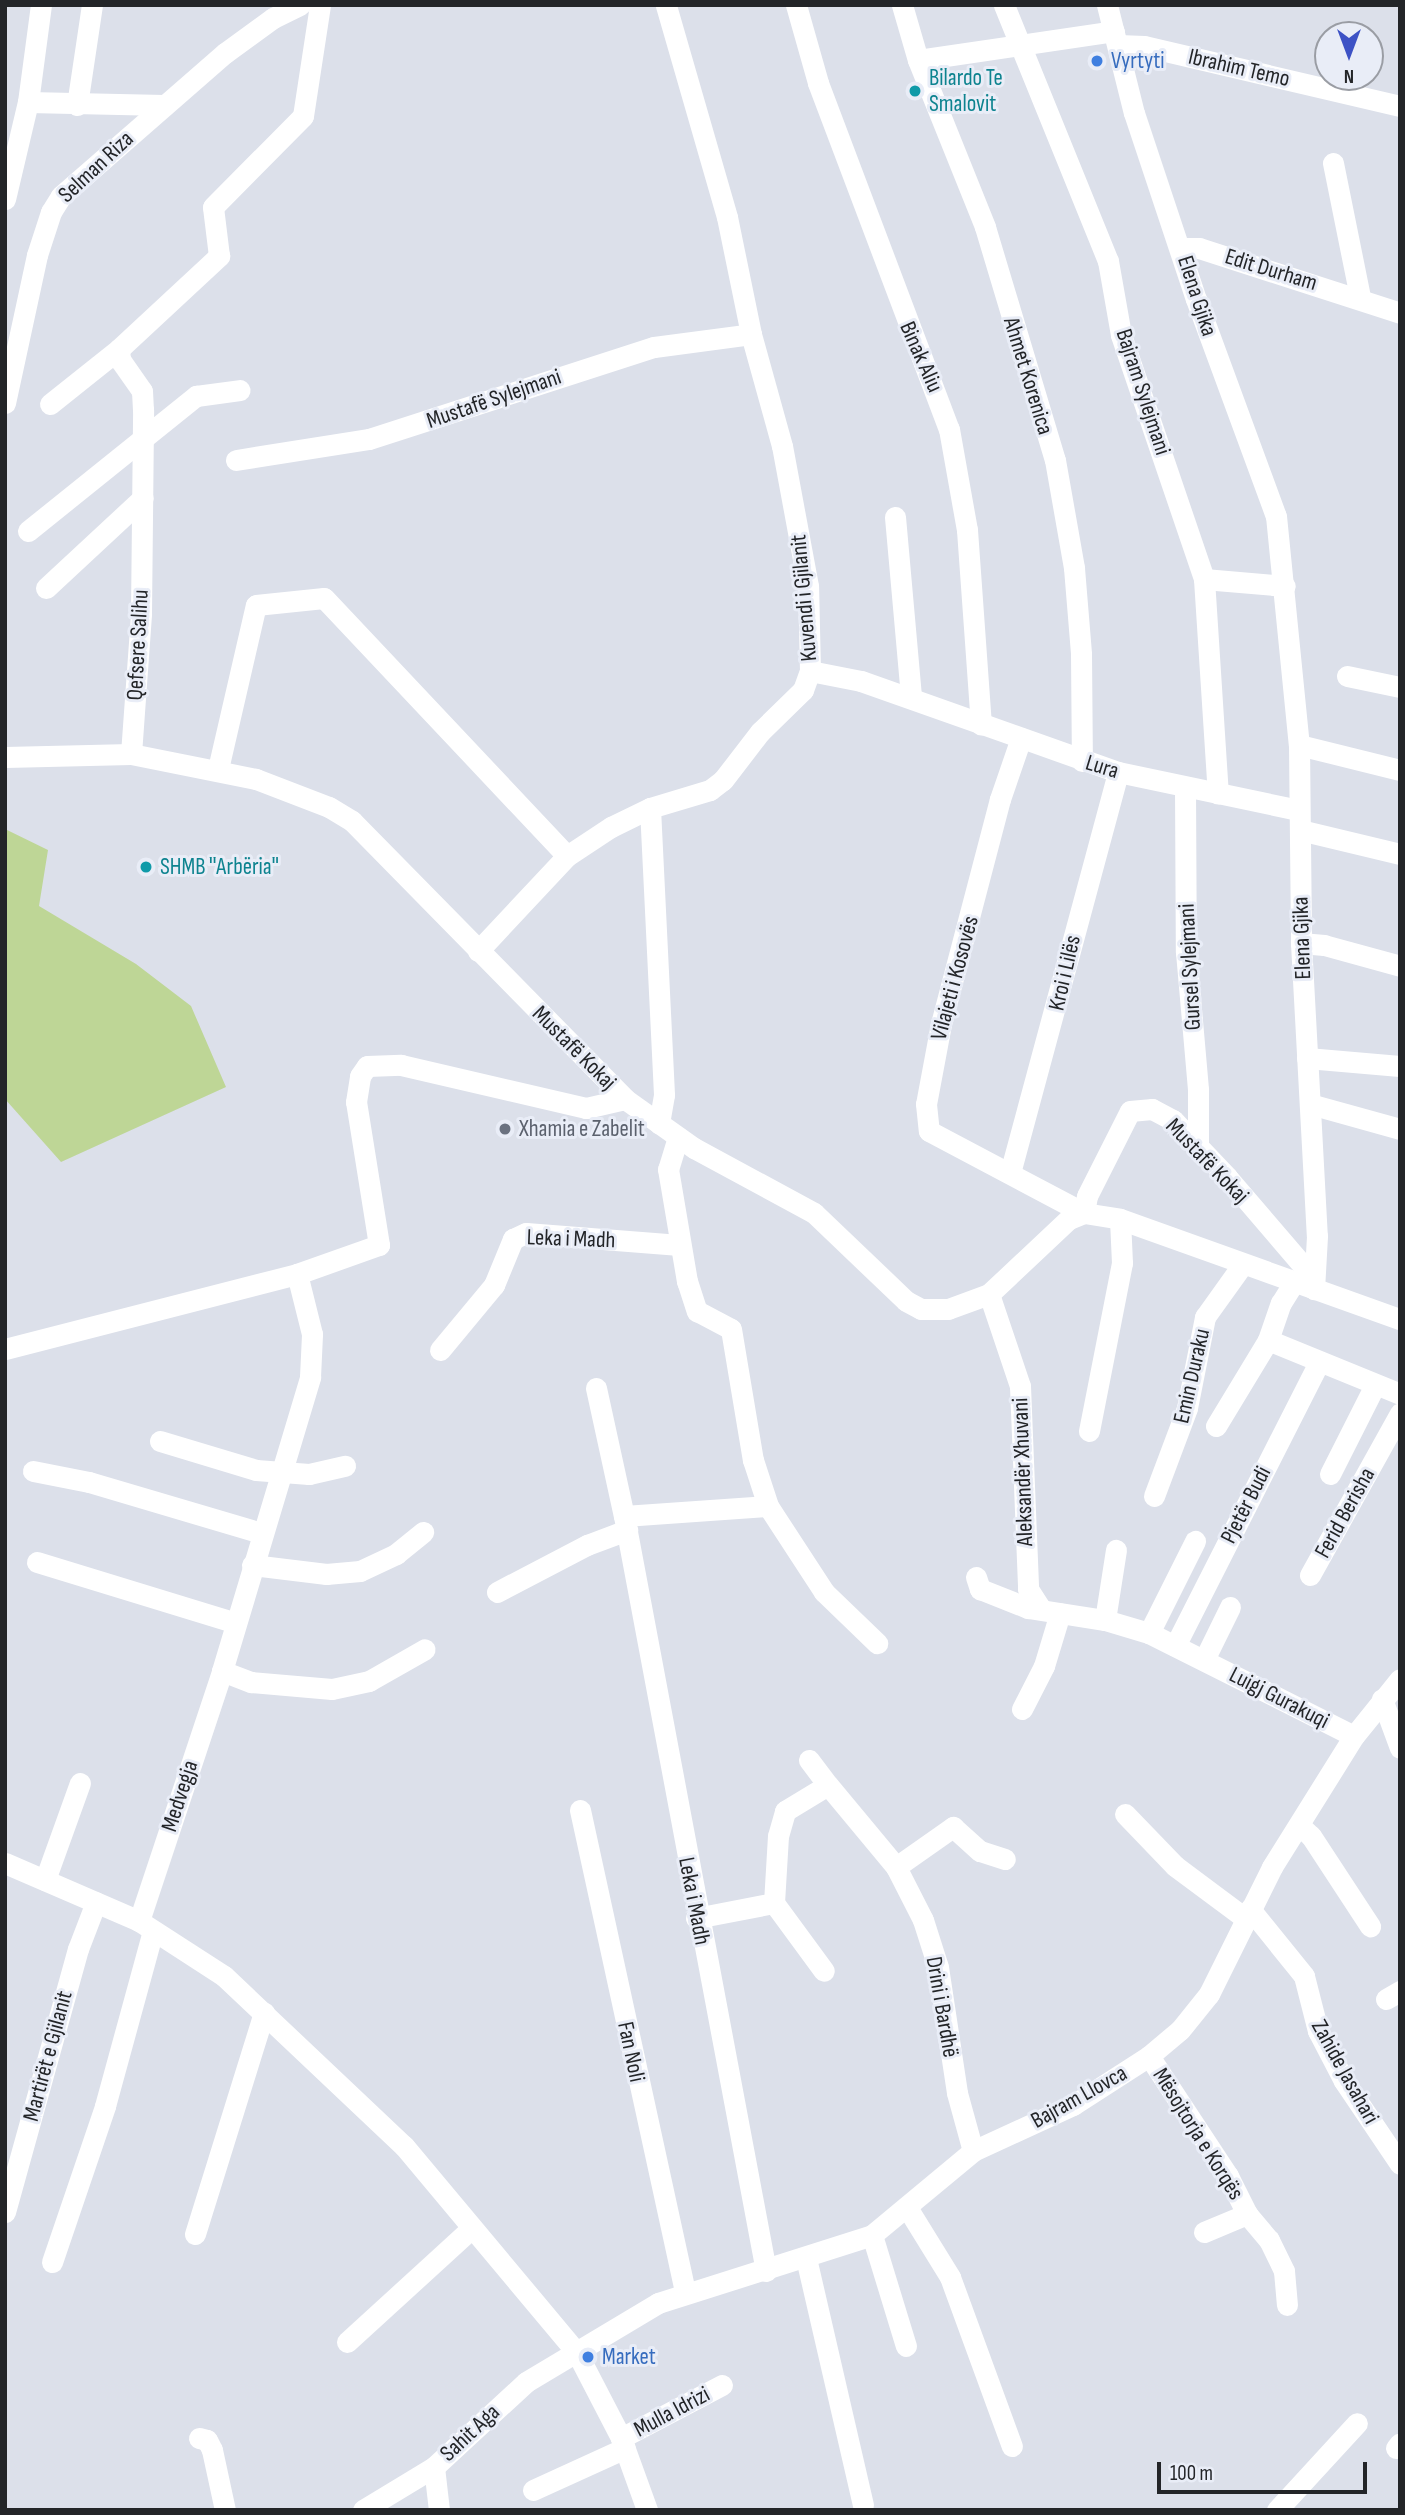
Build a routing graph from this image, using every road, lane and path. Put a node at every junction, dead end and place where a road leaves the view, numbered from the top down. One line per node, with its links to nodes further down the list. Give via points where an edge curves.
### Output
1 (41, 5): 13 (street)
2 (92, 5): 14 (street)
3 (300, 5): 15 (street, Selman Riza, via 273,18)
4 (320, 5): 23 (street, via 303,116 213,207 219,256)
5 (666, 5): 22 (street, Kuvendi i Gjilanit, via 727,217)
6 (796, 5): 39 (street, Binak Aliu, via 818,83 948,429 967,530)
7 (902, 5): 12 (street, Ahmet Korenica)
8 (1004, 5): 11 (street, Bajram Sylejmani)
9 (1107, 5): 10 (street, Elena Gjika)
10 (1116, 38): 11 (street, Ibrahim Temo); 16 (street, Ibrahim Temo); 19 (street, Elena Gjika, via 1134,113)
11 (1019, 44): 12 (street, Ibrahim Temo); 32 (street, Bajram Sylejmani, via 1108,261 1121,335)
12 (918, 60): 44 (street, Ahmet Korenica, via 985,227 1055,460 1074,568)
13 (27, 102): 14 (street, Selman Riza); 18 (street)
14 (77, 105): 15 (street, Selman Riza)
15 (164, 105): 25 (street, Selman Riza, via 61,196 51,212 15,342)
16 (1400, 106)
17 (1333, 163): 20 (street)
18 (5, 199)
19 (1181, 248): 20 (street, Edit Durham, via 1199,248); 33 (street, Elena Gjika, via 1276,516)
20 (1360, 298): 21 (street, Edit Durham)
21 (1400, 313)
22 (751, 334): 28 (street, Mustafë Sylejmani, via 654,347 369,439); 35 (street, Kuvendi i Gjilanit, via 800,531 808,586)
23 (119, 349): 26 (street); 27 (street, Qefsere Salihu, via 120,360 142,391)
24 (240, 390): 27 (street, via 196,396)
25 (5, 403)
26 (50, 404)
27 (142, 440): 29 (street, Qefsere Salihu); 31 (street)
28 (236, 460)
29 (143, 498): 34 (street); 42 (street, Qefsere Salihu)
30 (895, 517): 38 (street)
31 (28, 530)
32 (1204, 579): 33 (street); 49 (street, Bajram Sylejmani)
33 (1286, 586): 41 (street, Elena Gjika)
34 (46, 588)
35 (810, 671): 38 (street, Lura); 50 (street, Kuvendi i Gjilanit, via 803,690 760,732 723,780 710,790)
36 (1347, 676): 37 (street)
37 (1400, 687)
38 (911, 697): 39 (street, Lura)
39 (981, 724): 40 (street, Lura)
40 (1021, 738): 44 (street, Lura); 65 (street, Vilajeti i Kosovës, via 1000,799 941,1024 925,1120 929,1131 945,1143)
41 (1299, 745): 46 (street); 51 (street, Elena Gjika)
42 (131, 754): 43 (street); 45 (street, Mustafë Kokaj)
43 (5, 757)
44 (1082, 761): 47 (street, Lura)
45 (218, 769): 53 (street, via 256,604 324,598); 55 (street, Mustafë Kokaj, via 299,795 352,821)
46 (1400, 770)
47 (1118, 772): 48 (street, Lura); 65 (street, Kroi i Lilës)
48 (1185, 788): 49 (street, Lura); 64 (street, Gursel Sylejmani, via 1186,952 1198,1088)
49 (1218, 794): 51 (street, Lura)
50 (650, 808): 53 (street, Kuvendi i Gjilanit); 61 (street, via 664,1095)
51 (1300, 820): 52 (street, Lura); 54 (street, Elena Gjika)
52 (1400, 854)
53 (567, 856): 55 (street, Kuvendi i Gjilanit)
54 (1301, 943): 56 (street); 57 (street, Elena Gjika)
55 (478, 951): 59 (street, Mustafë Kokaj)
56 (1399, 962)
57 (1307, 1058): 58 (street); 60 (street, Elena Gjika)
58 (1400, 1066)
59 (625, 1099): 61 (street, Mustafë Kokaj); 70 (street, via 586,1108 401,1065 367,1066 360,1076 356,1102 379,1245)
60 (1310, 1104): 62 (street); 71 (street, Elena Gjika, via 1317,1236)
61 (659, 1124): 63 (street, Mustafë Kokaj)
62 (1400, 1129)
63 (678, 1137): 68 (street, via 668,1169); 72 (street, Mustafë Kokaj, via 814,1213 905,1301 921,1309 948,1308)
64 (1198, 1146): 66 (street, Mustafë Kokaj, via 1173,1120 1153,1109 1130,1111 1087,1196); 71 (street, Mustafë Kokaj, via 1305,1268)
65 (1010, 1173): 66 (street)
66 (1084, 1213): 67 (street); 72 (street, Mustafë Kokaj, via 1069,1219)
67 (1120, 1219): 69 (street); 83 (street, via 1122,1263)
68 (680, 1245): 76 (street, Leka i Madh, via 526,1233 513,1239 494,1285); 90 (street, via 697,1311 730,1329 753,1460)
69 (1243, 1264): 71 (street); 89 (street, Emin Duraku, via 1205,1317 1187,1408)
70 (297, 1274): 75 (street); 87 (street, Medvegja, via 312,1334 310,1377)
71 (1304, 1285): 73 (street); 74 (street, via 1281,1303)
72 (989, 1294): 102 (street, Aleksandër Xhuvani, via 1020,1386 1028,1589)
73 (1400, 1319)
74 (1268, 1340): 77 (street); 82 (street)
75 (5, 1349)
76 (440, 1350)
77 (1318, 1364): 78 (street); 107 (street, Pjetër Budi)
78 (1375, 1385): 80 (street); 88 (street)
79 (596, 1388): 91 (street, Leka i Madh)
80 (1400, 1394)
81 (1400, 1413): 98 (street, Ferid Berisha)
82 (1216, 1426)
83 (1089, 1431)
84 (160, 1441): 87 (street)
85 (345, 1466): 87 (street, via 309,1474)
86 (33, 1471): 93 (street, via 89,1482)
87 (278, 1473): 93 (street, Medvegja)
88 (1330, 1474)
89 (1154, 1496)
90 (768, 1506): 91 (street); 106 (street, via 824,1591)
91 (625, 1523): 100 (street); 129 (street, Leka i Madh)
92 (423, 1532): 97 (street, via 396,1554 360,1571 326,1574)
93 (261, 1533): 97 (street, Medvegja)
94 (1195, 1541): 105 (street)
95 (1116, 1549): 103 (street)
96 (37, 1562): 104 (street)
97 (252, 1565): 104 (street, Medvegja)
98 (1310, 1575)
99 (976, 1577): 102 (street, Luigj Gurakuqi, via 980,1589)
100 (497, 1592)
101 (1230, 1607): 109 (street, Luigj Gurakuqi)
102 (1050, 1611): 103 (street, Luigj Gurakuqi); 113 (street, via 1044,1666)
103 (1105, 1620): 105 (street, Luigj Gurakuqi)
104 (233, 1622): 110 (street, Medvegja)
105 (1149, 1633): 107 (street, Luigj Gurakuqi)
106 (877, 1643)
107 (1175, 1646): 109 (street, Luigj Gurakuqi)
108 (425, 1649): 110 (street, via 369,1681 332,1689 251,1682)
109 (1204, 1660): 114 (street, Luigj Gurakuqi)
110 (222, 1671): 130 (street, Medvegja)
111 (1400, 1679): 112 (street, Bajram Llovca)
112 (1382, 1699): 114 (street, Bajram Llovca); 115 (street)
113 (1022, 1709)
114 (1354, 1736): 121 (street, Bajram Llovca)
115 (1400, 1748)
116 (809, 1760): 118 (street, Drini i Bardhë)
117 (80, 1783): 125 (street)
118 (828, 1785): 124 (street, Drini i Bardhë); 127 (street, via 785,1811 778,1836)
119 (580, 1810): 147 (street, Fan Noli)
120 (1125, 1814): 128 (street, via 1175,1866)
121 (1299, 1825): 128 (street, Bajram Llovca); 131 (street)
122 (1006, 1859): 124 (street, via 980,1851 953,1827)
123 (5, 1863): 125 (street)
124 (896, 1867): 135 (street, Drini i Bardhë, via 911,1890 938,1967 957,2093)
125 (45, 1880): 126 (street)
126 (96, 1902): 130 (street); 138 (street, Martirët e Gjilanit, via 78,1949)
127 (774, 1903): 129 (street); 132 (street)
128 (1248, 1914): 134 (street, Bajram Llovca, via 1209,1994 1180,2030); 136 (street, Zahide Jasahari, via 1304,1976 1318,2031 1344,2081)
129 (696, 1918): 146 (street, Leka i Madh)
130 (146, 1926): 133 (street, via 224,1976); 145 (street, Medvegja, via 105,2106)
131 (1370, 1926)
132 (824, 1971)
133 (264, 2014): 140 (street, via 404,2146); 142 (street)
134 (1149, 2056): 135 (street, Bajram Llovca, via 1073,2105); 139 (street, Mësojtorja e Korqës, via 1228,2176)
135 (974, 2151): 137 (street, Bajram Llovca)
136 (1400, 2164)
137 (908, 2209): 143 (street, Bajram Llovca); 156 (street, via 950,2277)
138 (5, 2212)
139 (1247, 2214): 141 (street, Mësojtorja e Korqës); 148 (street, Mësojtorja e Korqës, via 1269,2240 1284,2271)
140 (472, 2228): 149 (street); 151 (street)
141 (1204, 2232)
142 (195, 2234)
143 (872, 2235): 144 (street, Bajram Llovca); 150 (street)
144 (806, 2258): 146 (street, Bajram Llovca); 159 (street)
145 (52, 2262)
146 (766, 2271): 147 (street, Bajram Llovca)
147 (685, 2292): 151 (street, Bajram Llovca, via 658,2302)
148 (1287, 2305)
149 (346, 2343)
150 (906, 2346)
151 (577, 2353): 155 (street, Mulla Idrizi); 157 (street, Sahit Aga, via 526,2382)
152 (722, 2385): 155 (street, Mulla Idrizi)
153 (1357, 2423): 164 (street)
154 (199, 2438): 160 (street, via 207,2440 212,2450)
155 (623, 2443): 158 (street, Mulla Idrizi); 163 (street, Mulla Idrizi)
156 (1012, 2446)
157 (434, 2467): 161 (street, Sahit Aga); 162 (street)
158 (533, 2490)
159 (863, 2505)
160 (225, 2510)
161 (363, 2510)
162 (439, 2510)
163 (647, 2510)
164 (1277, 2510)

